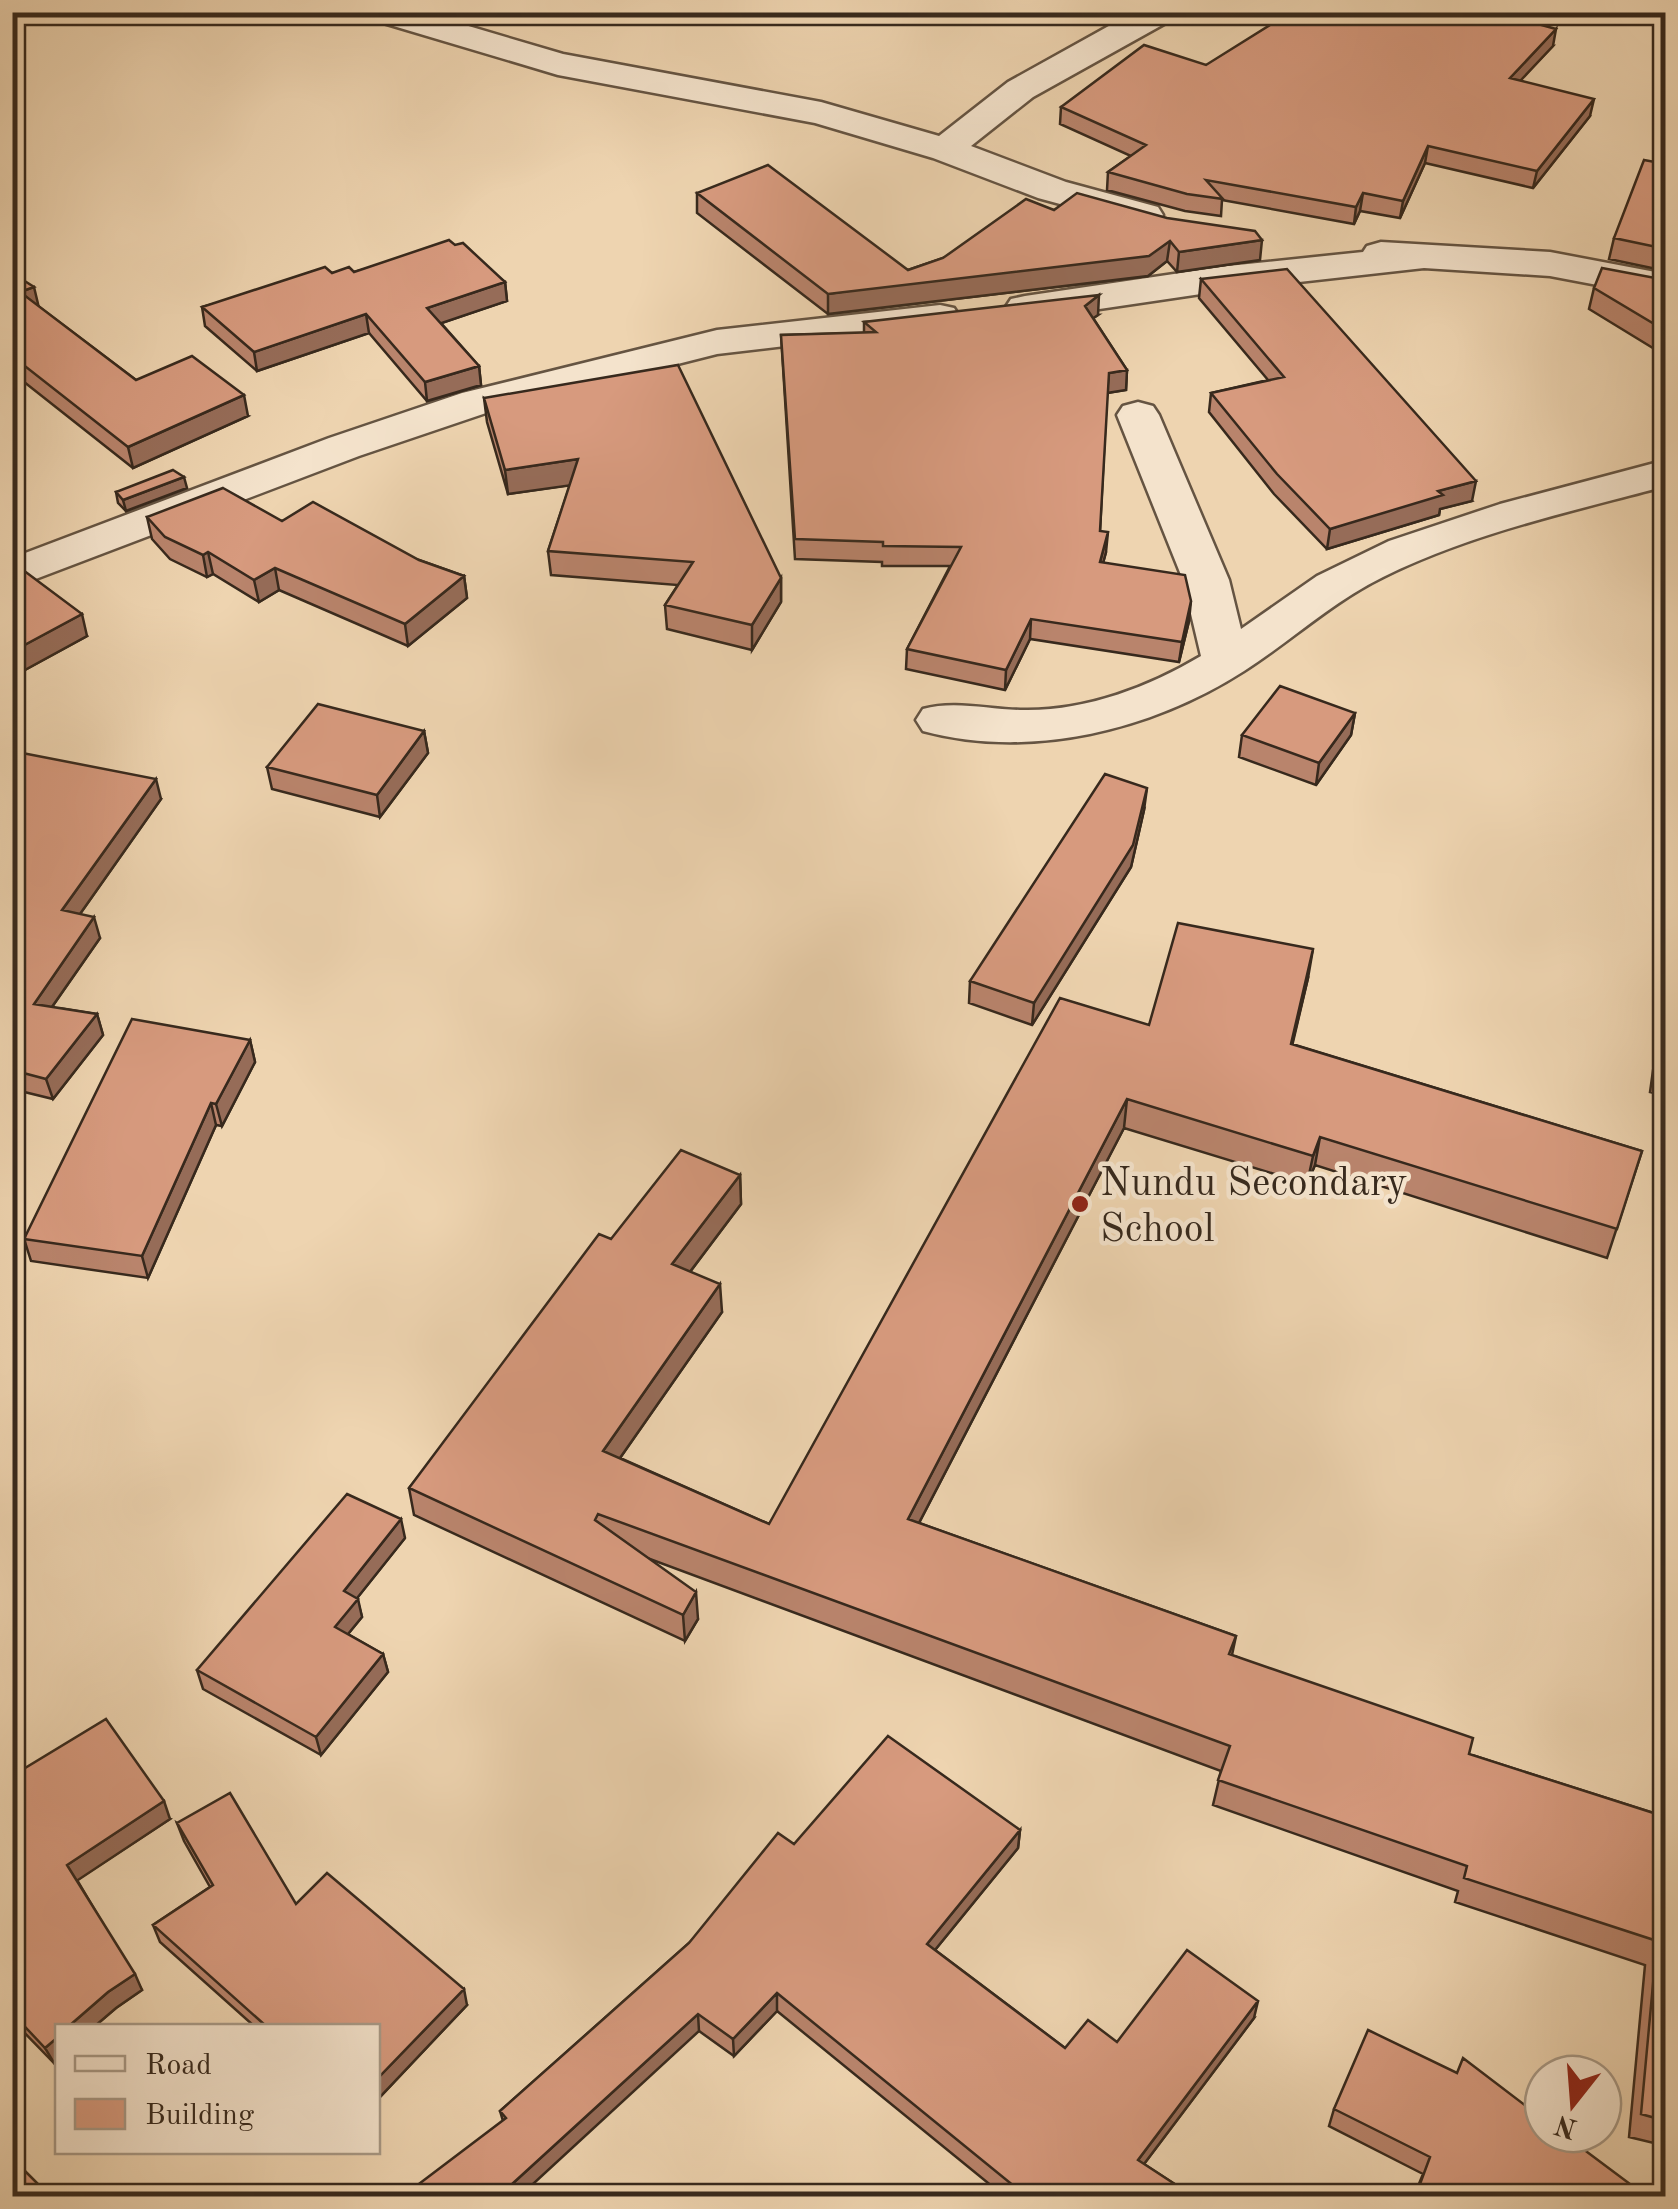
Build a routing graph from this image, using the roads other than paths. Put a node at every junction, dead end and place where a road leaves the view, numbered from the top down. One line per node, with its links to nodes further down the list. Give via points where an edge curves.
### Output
1 (382, 12): 3 (street, via 558,64 821,113)
2 (1161, 12): 3 (street, via 1050,72 970,124)
3 (946, 150): 4 (street, via 1052,190)
4 (1180, 226)
5 (1261, 240): 6 (street)
6 (1418, 258): 7 (street, via 1550,264); 10 (street, via 717,342 477,402)
7 (1666, 286)
8 (1138, 415): 11 (street, via 1206,580)
9 (1666, 474): 11 (street, via 1513,513 1368,566)
10 (12, 574)
11 (1226, 661): 12 (street, via 1160,694 1086,719 1039,726)
12 (940, 720)

